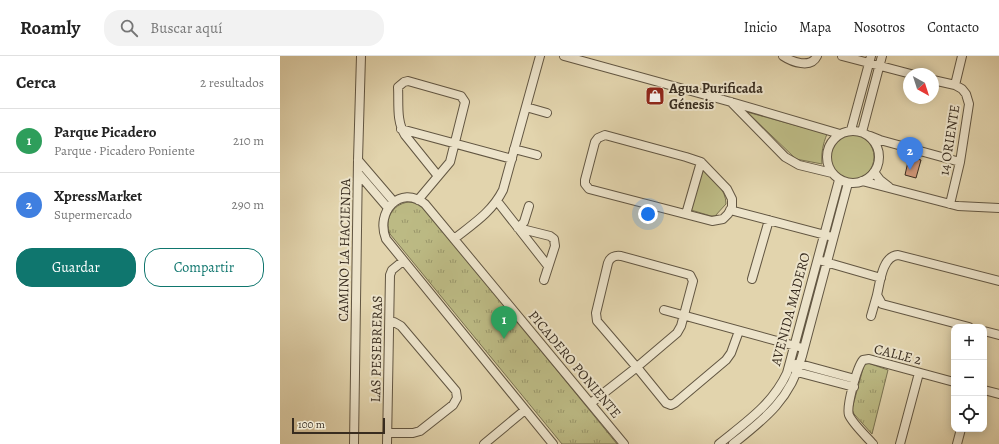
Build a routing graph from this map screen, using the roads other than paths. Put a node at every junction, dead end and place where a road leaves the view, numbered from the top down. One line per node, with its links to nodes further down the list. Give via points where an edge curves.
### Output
1 (361, 56): 25 (street, CAMINO LA HACIENDA)
2 (540, 56): 15 (street)
3 (564, 56): 14 (street)
4 (783, 56): 5 (street, via 805,64 812,62)
5 (816, 56)
6 (842, 56): 9 (street)
7 (882, 56): 10 (street)
8 (962, 56): 13 (street)
9 (870, 60): 10 (street); 18 (street)
10 (879, 66): 11 (street); 19 (street)
11 (903, 72)
12 (939, 81): 13 (street, 14 ORIENTE)
13 (955, 85): 27 (street, 14 ORIENTE, via 968,97 969,104)
14 (731, 102): 20 (street); 30 (street, via 785,157 799,165)
15 (526, 107): 16 (street); 22 (street)
16 (547, 113)
17 (401, 129): 21 (street); 21 (street, via 398,87 402,83 408,82 458,95 464,99 466,105); 31 (street)
18 (851, 130): 19 (street); 20 (street)
19 (865, 133): 27 (street, via 880,140); 28 (street, via 876,143 879,154 879,162)
20 (840, 134): 30 (street, via 832,140 827,151 827,163)
21 (455, 144): 24 (street); 31 (street, via 450,162)
22 (514, 149): 23 (street); 24 (street)
23 (537, 155)
24 (512, 159): 37 (street)
25 (358, 160): 29 (street, CAMINO LA HACIENDA); 39 (street)
26 (701, 162): 42 (street, via 730,192); 43 (street); 43 (street, via 608,135 600,136 595,142 585,180 589,189)
27 (960, 162): 38 (street, 14 ORIENTE)
28 (874, 172): 33 (street); 35 (street)
29 (358, 173): 39 (street); 80 (street, CAMINO LA HACIENDA)
30 (832, 174): 32 (street)
31 (438, 176): 36 (street)
32 (839, 180): 34 (street); 46 (street, AVENIDA MADERO)
33 (862, 181): 34 (street); 35 (street)
34 (848, 183): 47 (street, AVENIDA MADERO)
35 (893, 189): 38 (street)
36 (418, 200): 39 (street, via 406,198); 48 (street, PICADERO PONIENTE, via 425,204)
37 (497, 201): 45 (street); 48 (street, via 483,216)
38 (950, 204): 41 (street)
39 (391, 205): 50 (street, via 383,220 384,234)
40 (529, 206): 45 (street, via 524,222)
41 (999, 208)
42 (730, 210): 43 (street, via 723,219 716,221); 44 (street)
43 (686, 214)
44 (769, 220): 46 (street); 54 (street)
45 (518, 228): 52 (street); 52 (street, via 554,239)
46 (824, 235): 47 (street); 49 (street, AVENIDA MADERO)
47 (833, 237): 51 (street, AVENIDA MADERO)
48 (454, 238): 76 (street, PICADERO PONIENTE)
49 (817, 260): 51 (street); 66 (street, AVENIDA MADERO)
50 (403, 261): 61 (street, LAS PESEBRERAS, via 390,275); 77 (street)
51 (826, 262): 53 (street); 67 (street, AVENIDA MADERO)
52 (548, 266): 55 (street)
53 (881, 278): 56 (street, via 888,259 898,255); 57 (street)
54 (752, 279)
55 (544, 280)
56 (999, 281)
57 (877, 295): 60 (street); 62 (street, via 885,305)
58 (664, 310): 59 (street)
59 (684, 316): 63 (street); 69 (street, via 675,336); 69 (street, via 693,282 690,275 621,256 615,256 609,261 596,318)
60 (871, 316)
61 (390, 322): 79 (street, LAS PESEBRERAS); 79 (street, via 396,322 401,326 456,391 457,398 455,403 420,431)
62 (958, 324)
63 (739, 331): 66 (street); 69 (street, via 726,360 673,404 666,403)
64 (987, 332): 65 (street)
65 (999, 335)
66 (794, 346): 67 (street); 68 (street, AVENIDA MADERO)
67 (804, 348): 70 (street, AVENIDA MADERO)
68 (790, 364): 70 (street); 85 (street, AVENIDA MADERO, via 779,389 768,403)
69 (637, 367): 76 (street)
70 (799, 368): 73 (street); 86 (street, AVENIDA MADERO, via 786,394 775,408)
71 (919, 372): 72 (street, CALLE 2); 73 (street, CALLE 2, via 867,359 861,362); 88 (street)
72 (951, 381)
73 (854, 383): 87 (street, CALLE 2, via 848,413)
74 (987, 391): 75 (street)
75 (999, 394)
76 (591, 403): 84 (street, PICADERO PONIENTE)
77 (525, 410): 82 (street); 83 (street)
78 (960, 432): 89 (street)
79 (387, 433): 81 (street, LAS PESEBRERAS)
80 (354, 444)
81 (387, 444)
82 (484, 444)
83 (553, 444)
84 (624, 444)
85 (719, 444)
86 (733, 444)
87 (873, 444)
88 (900, 444)
89 (957, 444)

